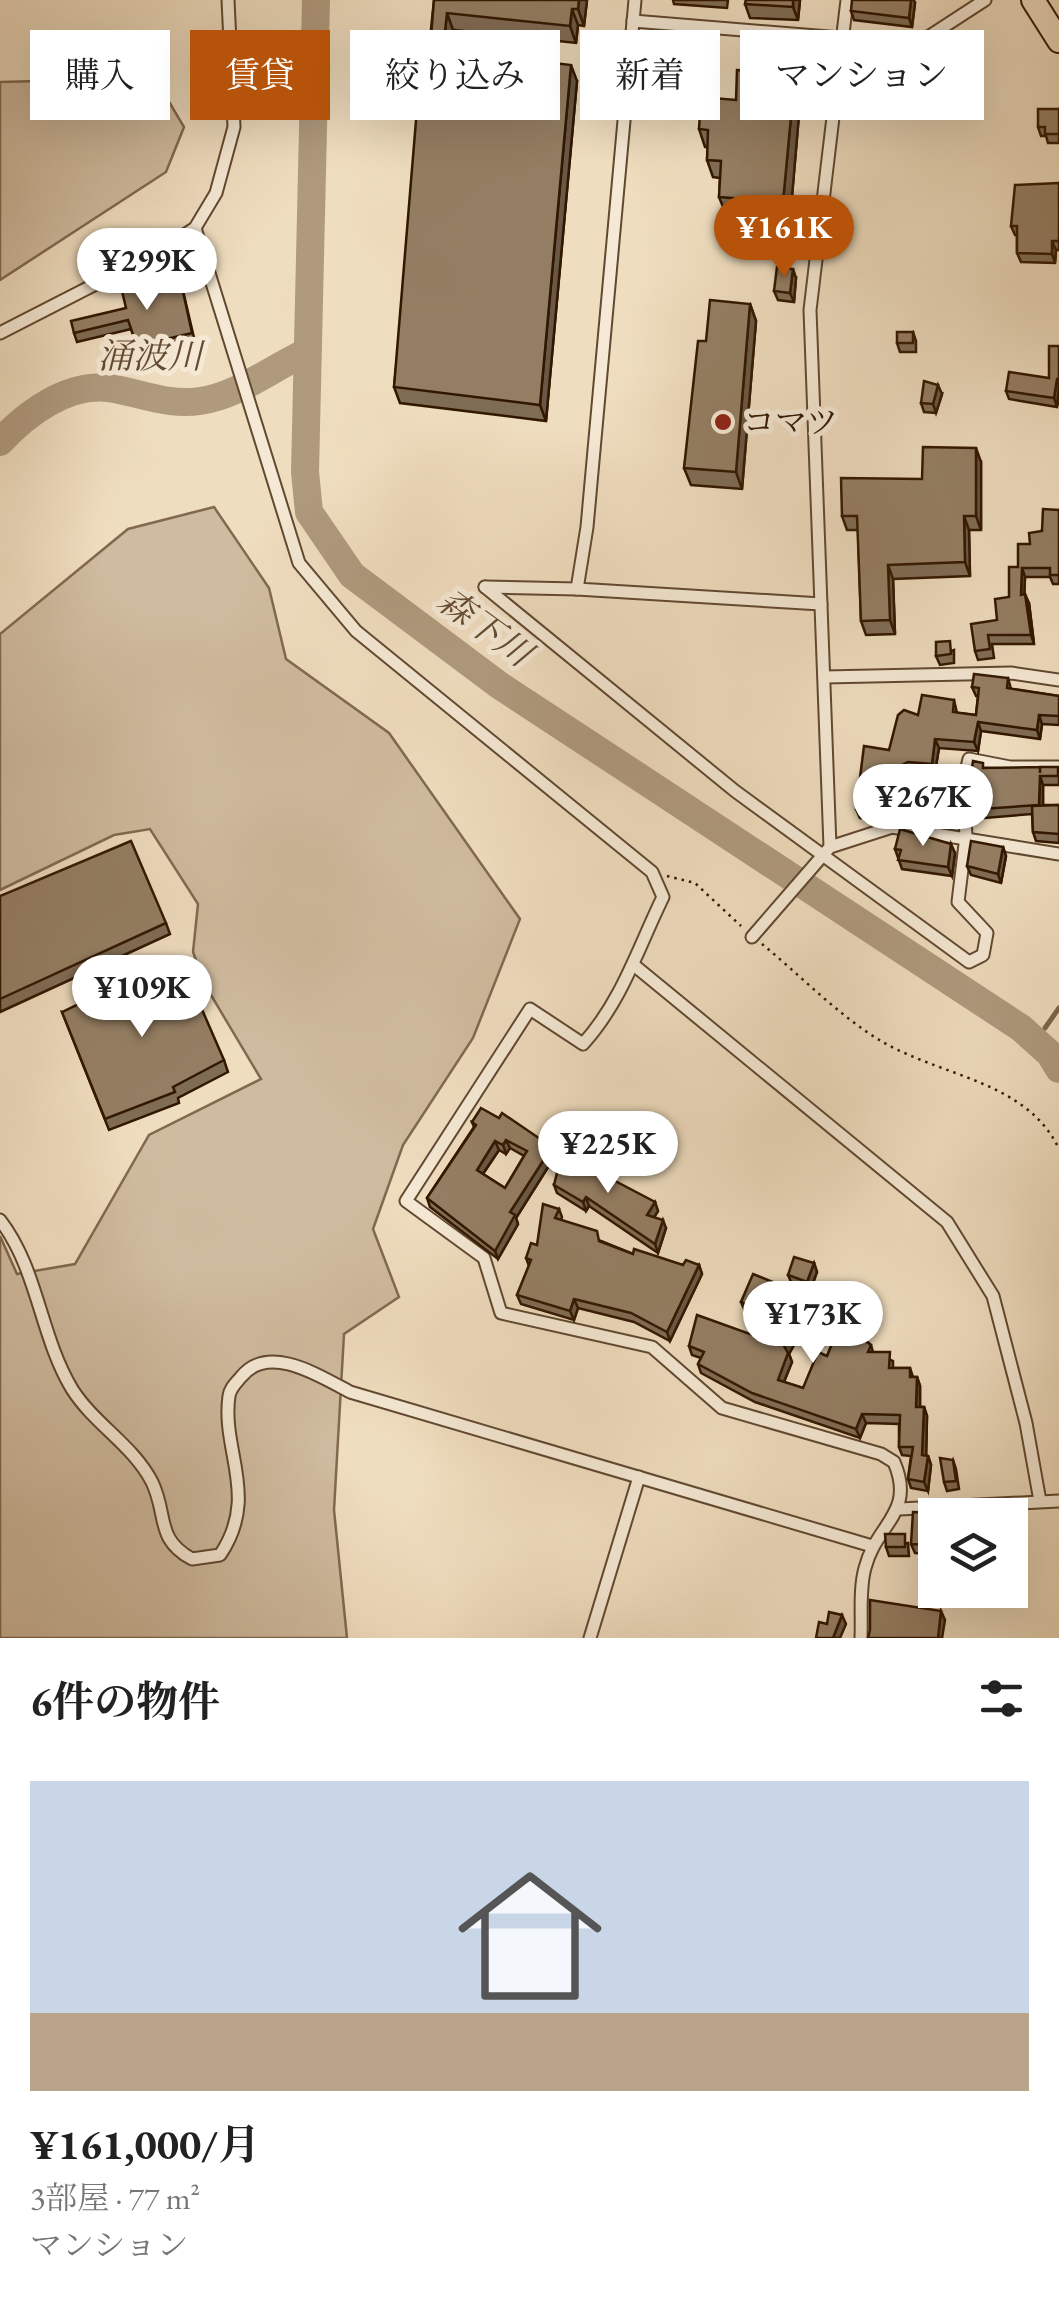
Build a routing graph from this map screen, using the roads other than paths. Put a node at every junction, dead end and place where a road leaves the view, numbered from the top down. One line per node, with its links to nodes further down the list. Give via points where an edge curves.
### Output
1 (228, 0): 12 (street, via 234,127 216,193)
2 (635, 0): 6 (street)
3 (847, 0): 8 (street)
4 (985, 0): 9 (street)
5 (1033, 0): 10 (highway)
6 (633, 20): 7 (street); 14 (street)
7 (740, 30)
8 (843, 30)
9 (940, 30)
10 (1059, 41)
11 (833, 120): 15 (street, via 810,310)
12 (195, 228): 13 (street); 25 (street, via 299,562 356,631 652,872 664,897)
13 (0, 333)
14 (577, 589): 15 (street); 23 (street, via 485,587)
15 (821, 604): 16 (street)
16 (825, 677): 17 (street, via 1011,673); 23 (street)
17 (1059, 680)
18 (1059, 768): 19 (street, via 969,759)
19 (963, 784): 20 (street, via 912,780 902,787); 21 (street)
20 (892, 827): 21 (street); 23 (street)
21 (966, 836): 22 (street); 23 (street, via 958,902 986,932 987,944 970,962)
22 (1059, 854)
23 (823, 855): 24 (street)
24 (756, 933)
25 (635, 966): 28 (street, via 947,1222 993,1296); 30 (street, via 583,1044 530,1008 406,1201 484,1258 501,1314 652,1348 722,1408 880,1454 897,1470)
26 (0, 1220): 27 (street, via 26,1266 72,1388 142,1464 168,1540 192,1560 220,1555 228,1542 239,1481 229,1394 244,1369 264,1361 305,1368 350,1392)
27 (639, 1477): 31 (street); 32 (street)
28 (1040, 1501): 29 (street); 30 (street)
29 (1059, 1502)
30 (900, 1509): 31 (street)
31 (872, 1546): 33 (street)
32 (590, 1638)
33 (861, 1638)

